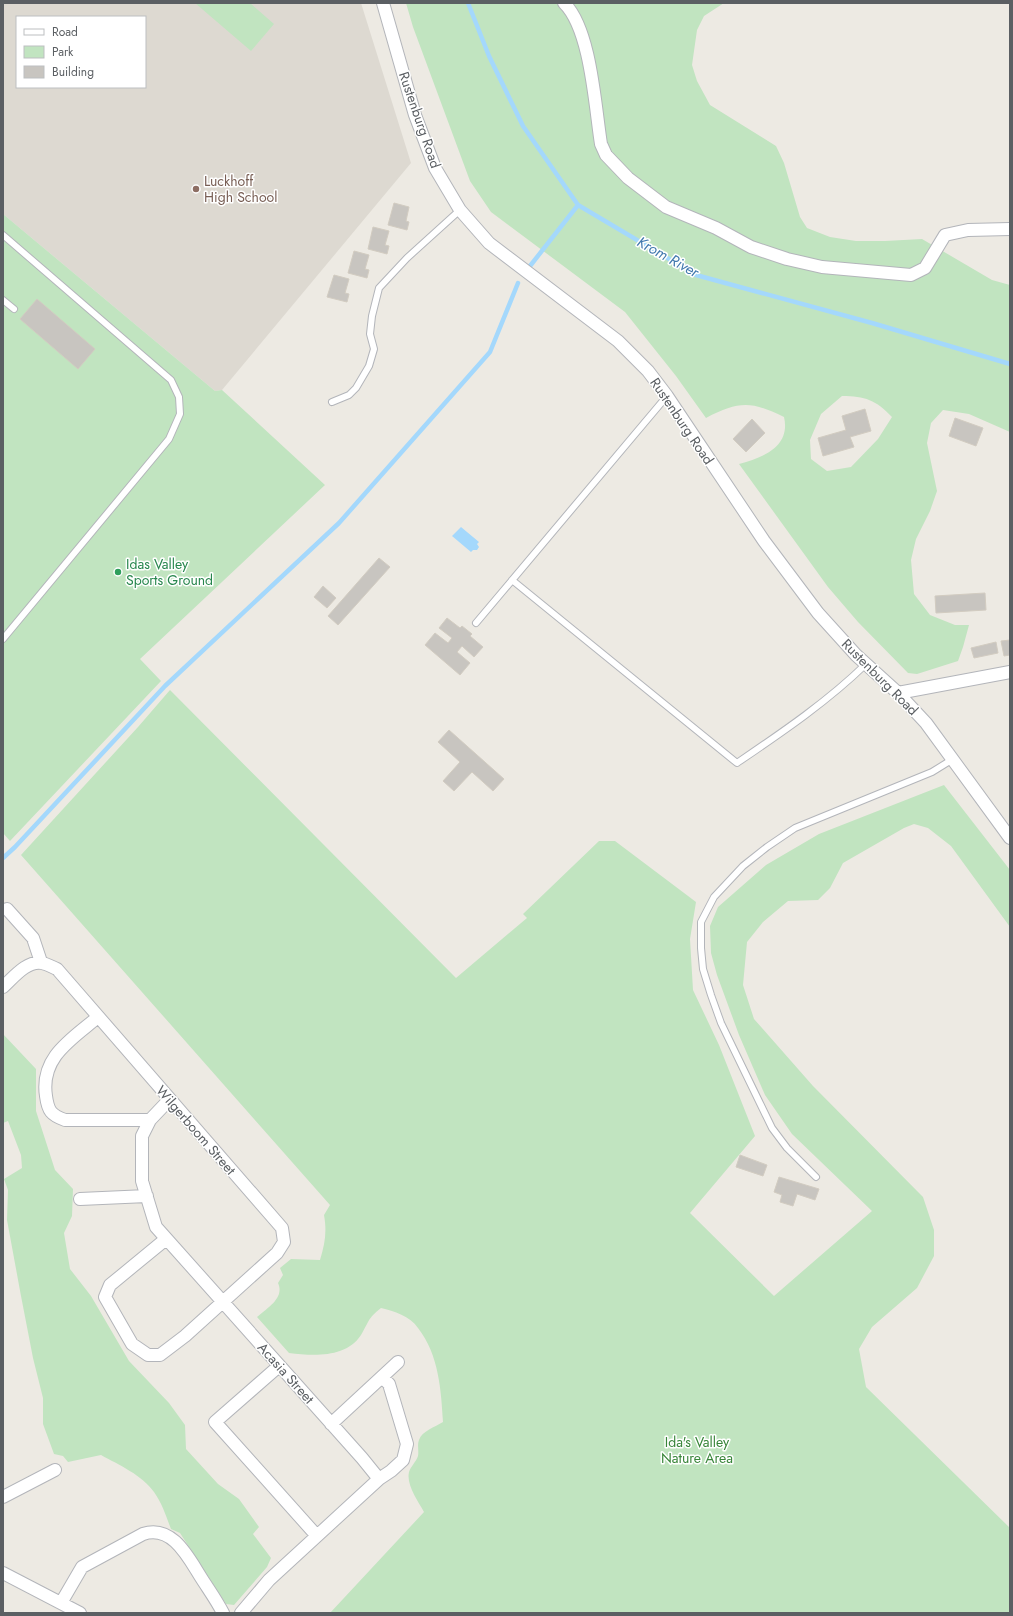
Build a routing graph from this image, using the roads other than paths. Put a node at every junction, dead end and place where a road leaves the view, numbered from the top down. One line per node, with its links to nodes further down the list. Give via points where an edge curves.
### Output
1 (383, 3): 3 (street, Rustenburg Road, via 415,114 433,161)
2 (564, 3): 4 (street, via 580,31 590,68 601,144 606,155 628,178 666,207 716,228 751,247 787,259 822,267 911,275 925,268 945,235 968,230)
3 (460, 210): 8 (street, Rustenburg Road, via 489,244 618,341 648,371); 9 (lane, via 407,258 379,288 372,316 370,334 374,349 369,366 349,395)
4 (1010, 229)
5 (3, 235): 12 (lane, via 171,380 179,397 180,414 169,439)
6 (3, 300): 7 (lane)
7 (14, 309)
8 (666, 396): 10 (lane); 13 (street, Rustenburg Road, via 764,541 818,614)
9 (332, 402)
10 (512, 580): 11 (lane); 13 (lane, via 736,763 793,725 852,679)
11 (476, 623)
12 (3, 639)
13 (866, 664): 15 (street, Rustenburg Road)
14 (1010, 672): 15 (street)
15 (898, 693): 16 (street, Rustenburg Road, via 926,723)
16 (952, 759): 17 (street, Rustenburg Road); 24 (lane, via 932,772 794,828 743,866 714,898 702,922 701,948 704,969 721,1023 772,1128 787,1148)
17 (1010, 838)
18 (7, 909): 19 (street, via 33,938)
19 (41, 962): 20 (street, via 30,964); 21 (street, Wilgerboom Street, via 57,969)
20 (3, 987)
21 (98, 1017): 22 (street, Wilgerboom Street); 23 (street, via 54,1056 48,1068 45,1089 48,1108 54,1116 65,1120)
22 (169, 1100): 23 (street, Acasia Street); 28 (street, Wilgerboom Street, via 282,1228 284,1242 276,1253)
23 (150, 1120): 25 (street, Acasia Street, via 142,1136 142,1181)
24 (816, 1177)
25 (146, 1196): 26 (street); 27 (street, Acasia Street, via 156,1226)
26 (80, 1199)
27 (166, 1239): 28 (street, Acasia Street); 28 (street, Wilgerboom Street, via 110,1285 105,1297 132,1344 148,1355 160,1355 185,1336)
28 (222, 1301): 30 (street, Acasia Street)
29 (398, 1362): 31 (street)
30 (280, 1366): 32 (street, Acasia Street); 36 (street, via 216,1422)
31 (382, 1377): 32 (street); 34 (street, via 389,1384 407,1444 403,1460)
32 (331, 1424): 34 (street, Acasia Street)
33 (55, 1470): 35 (street)
34 (379, 1479): 36 (street)
35 (3, 1497)
36 (317, 1536): 41 (street, via 269,1580)
37 (3, 1573): 38 (street)
38 (61, 1603): 39 (street); 40 (street, via 82,1567 143,1534 152,1532 163,1534 182,1548)
39 (80, 1613)
40 (223, 1613)
41 (241, 1613)

